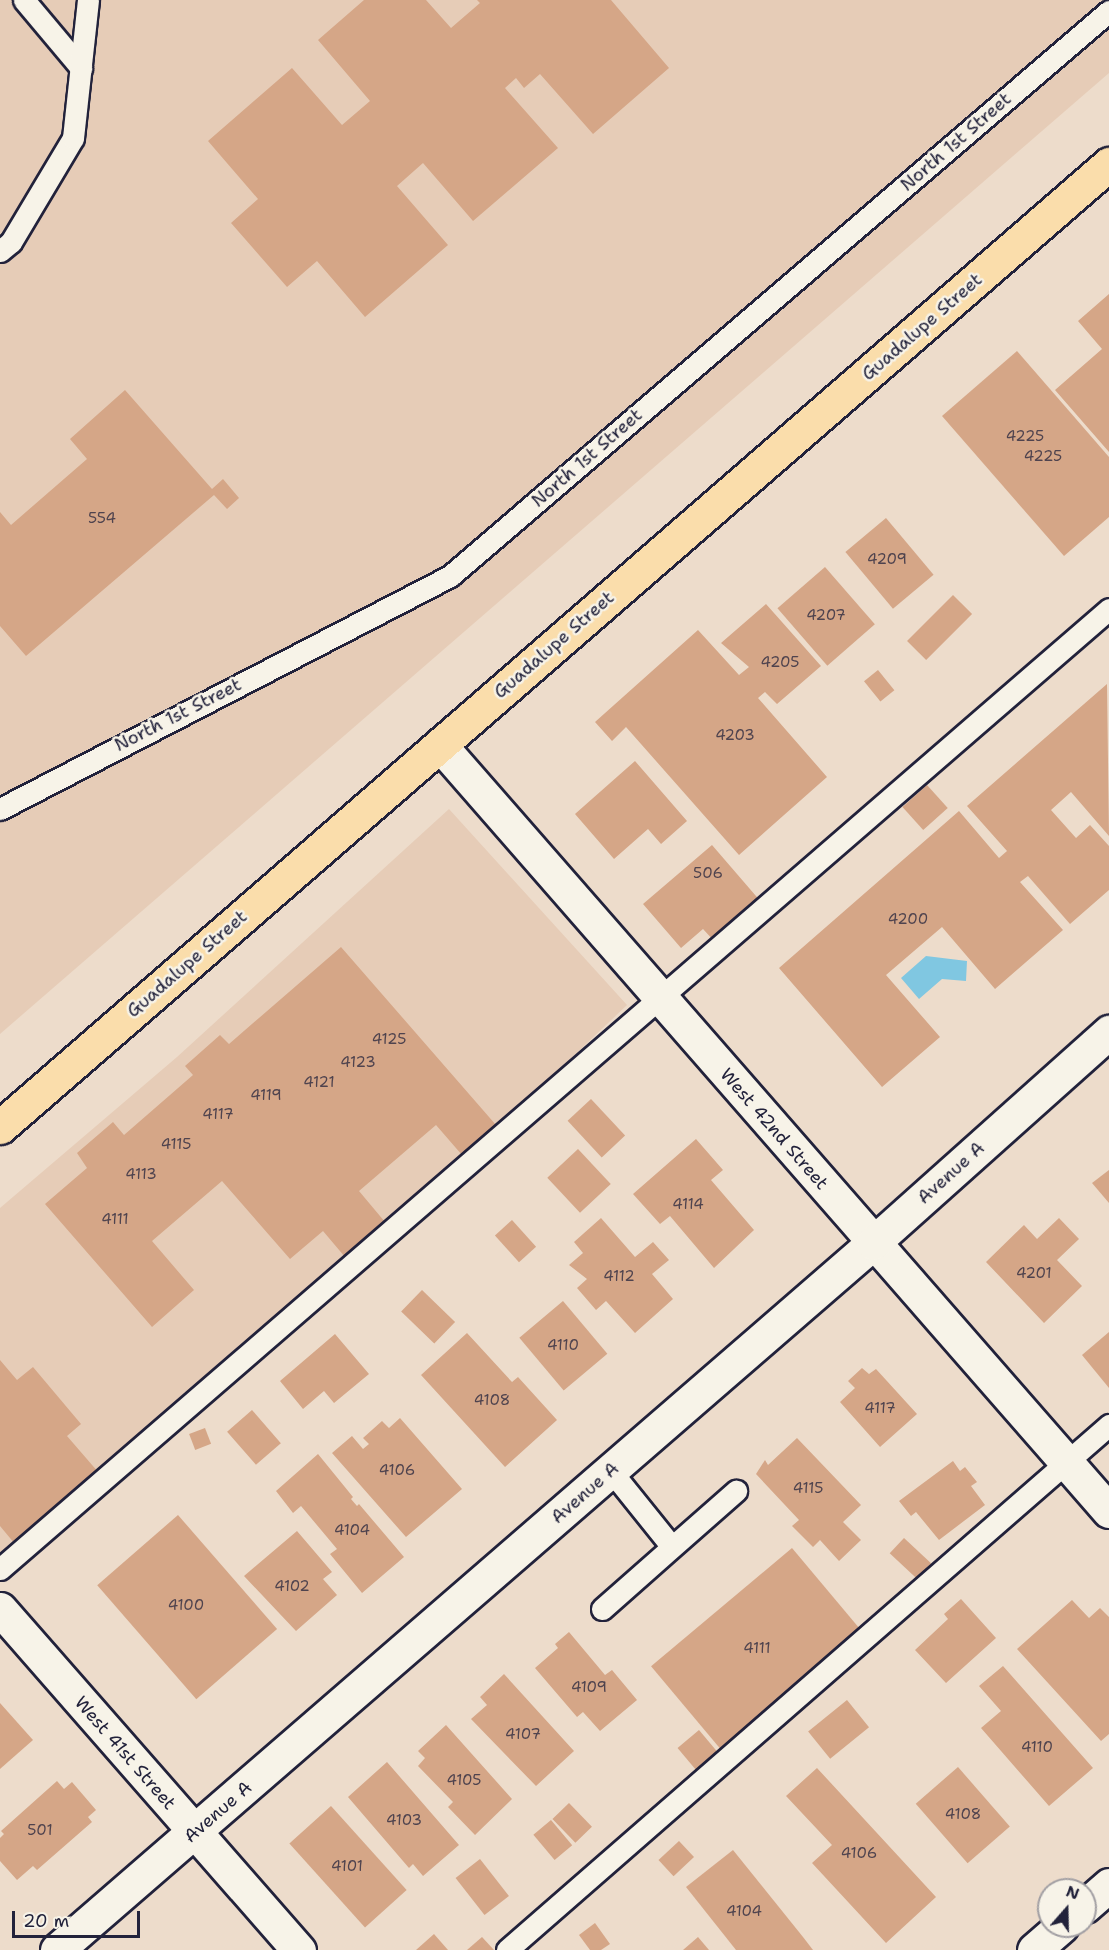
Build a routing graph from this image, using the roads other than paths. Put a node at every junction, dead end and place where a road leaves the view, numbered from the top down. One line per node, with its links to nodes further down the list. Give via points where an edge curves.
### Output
1 (24, 0): 4 (lane)
2 (88, 0): 4 (lane)
3 (1104, 8): 9 (lane, North 1st Street, via 450,576)
4 (81, 68): 6 (lane, via 73,138 11,242)
5 (1109, 164): 8 (main road, Guadalupe Street)
6 (0, 252)
7 (1109, 609): 10 (lane)
8 (440, 745): 10 (street, West 42nd Street); 12 (main road, Guadalupe Street)
9 (0, 809)
10 (660, 998): 13 (street, West 42nd Street); 20 (lane)
11 (1109, 1032): 13 (street, Avenue A)
12 (0, 1127)
13 (873, 1242): 15 (street, West 42nd Street); 16 (street, Avenue A)
14 (1109, 1425): 15 (lane)
15 (1066, 1462): 18 (street, West 42nd Street); 29 (lane)
16 (611, 1471): 19 (lane); 23 (street, Avenue A)
17 (736, 1491): 19 (lane)
18 (1109, 1511)
19 (672, 1547): 22 (lane)
20 (0, 1569)
21 (0, 1609): 23 (street, West 41st Street)
22 (602, 1609)
23 (195, 1833): 27 (street, Avenue A); 28 (street, West 41st Street)
24 (1109, 1886): 25 (street)
25 (1097, 1896)
26 (1048, 1938): 30 (street)
27 (57, 1950)
28 (299, 1950)
29 (507, 1950)
30 (1034, 1950)

